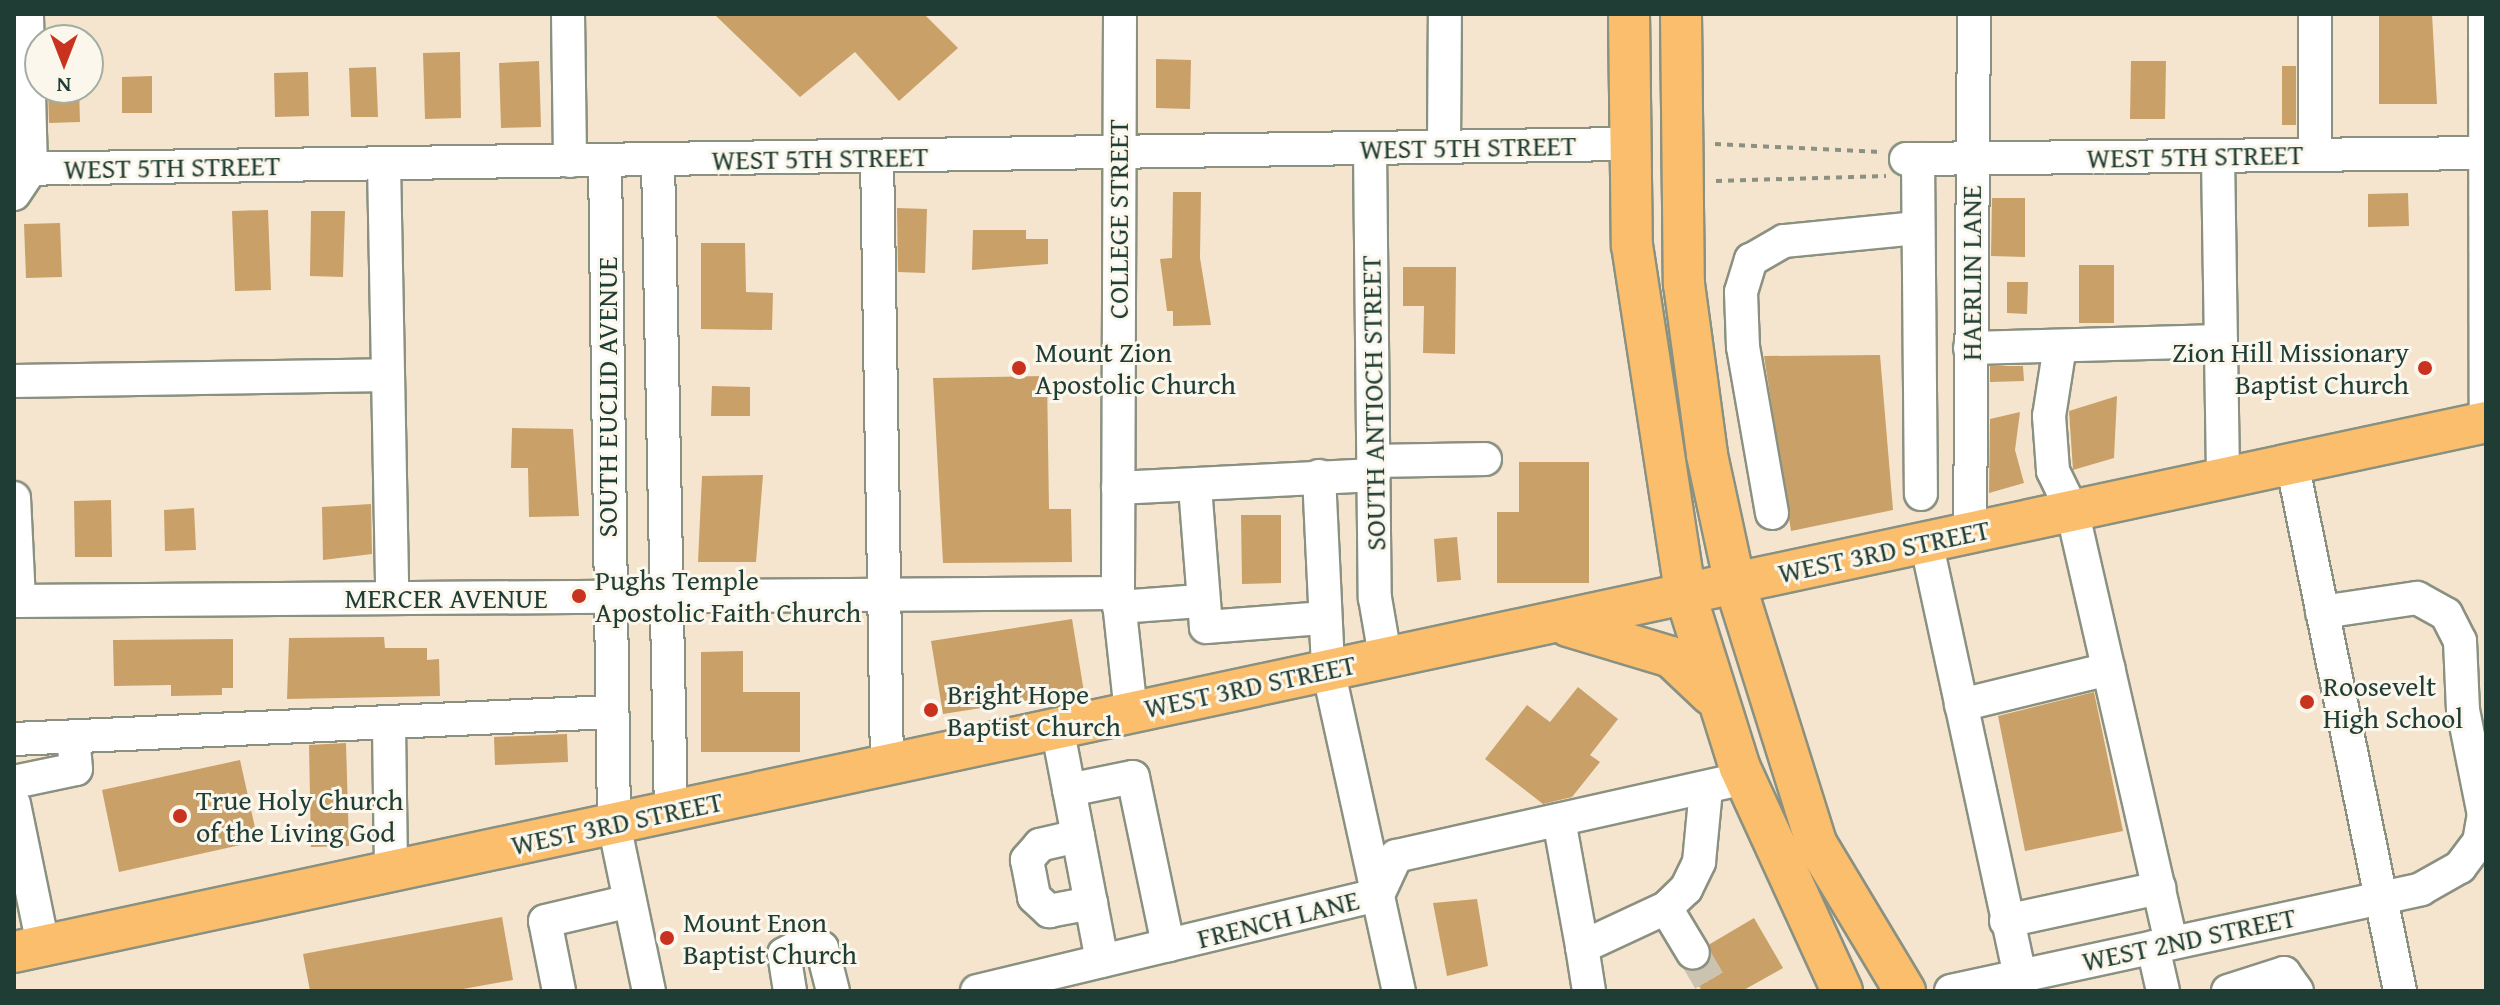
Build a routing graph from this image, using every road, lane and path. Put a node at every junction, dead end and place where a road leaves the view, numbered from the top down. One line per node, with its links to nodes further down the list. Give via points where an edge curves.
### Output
1 (27, 14): 25 (street)
2 (568, 14): 20 (street)
3 (1120, 14): 13 (street, COLLEGE STREET)
4 (1445, 14): 11 (street)
5 (1629, 14): 10 (main road)
6 (1681, 14): 24 (main road)
7 (1974, 14): 19 (street, HAERLIN LANE)
8 (2315, 14): 15 (street)
9 (2485, 14): 14 (street)
10 (1626, 144): 11 (street, WEST 5TH STREET); 52 (main road, via 1642,334)
11 (1444, 146): 12 (street, WEST 5TH STREET)
12 (1370, 148): 13 (street, WEST 5TH STREET); 38 (street, SOUTH ANTIOCH STREET)
13 (1117, 153): 16 (street, WEST 5TH STREET); 42 (street, COLLEGE STREET)
14 (2484, 153): 15 (street, WEST 5TH STREET); 27 (street)
15 (2315, 154): 17 (street, WEST 5TH STREET)
16 (877, 156): 22 (street, WEST 5TH STREET); 51 (street)
17 (2218, 156): 19 (street, WEST 5TH STREET); 28 (street)
18 (1912, 159): 19 (street, WEST 5TH STREET); 24 (path, via 1882,179 1716,181); 24 (path, via 1862,146 1717,143); 26 (street)
19 (1971, 159): 31 (street, HAERLIN LANE)
20 (570, 161): 21 (street, WEST 5TH STREET); 23 (street, WEST 5TH STREET)
21 (605, 161): 22 (street, WEST 5TH STREET); 53 (street, SOUTH EUCLID AVENUE)
22 (658, 161): 54 (street, SOUTH EUCLID AVENUE)
23 (384, 164): 25 (street, WEST 5TH STREET); 33 (street)
24 (1680, 168): 32 (main road)
25 (20, 177)
26 (1916, 228): 30 (street, via 1784,241 1751,260 1741,292); 43 (street)
27 (2484, 235): 35 (street)
28 (2221, 341): 29 (street); 40 (street)
29 (2060, 346): 31 (street); 45 (street, via 2049,416 2053,471)
30 (1743, 347): 32 (street); 46 (street)
31 (1970, 348): 47 (street, HAERLIN LANE)
32 (1692, 352): 49 (main road)
33 (388, 375): 34 (street); 55 (street)
34 (14, 381)
35 (2486, 424): 37 (main road, WEST 3RD STREET)
36 (1485, 459): 38 (street)
37 (2292, 463): 40 (main road, WEST 3RD STREET); 60 (street)
38 (1374, 468): 39 (street); 50 (street, SOUTH ANTIOCH STREET)
39 (1319, 476): 41 (street); 59 (street)
40 (2223, 478): 45 (main road, WEST 3RD STREET)
41 (1195, 487): 42 (street); 58 (street)
42 (1118, 488): 56 (street, COLLEGE STREET)
43 (1921, 494)
44 (14, 498): 57 (street)
45 (2072, 510): 47 (main road, WEST 3RD STREET); 64 (street)
46 (1772, 513)
47 (1970, 532): 48 (main road, WEST 3RD STREET)
48 (1926, 541): 49 (main road, WEST 3RD STREET); 66 (street)
49 (1735, 584): 52 (main road, WEST 3RD STREET); 106 (main road, via 1816,843)
50 (1375, 587): 59 (street); 62 (street, SOUTH ANTIOCH STREET)
51 (884, 596): 54 (street, MERCER AVENUE); 56 (street, MERCER AVENUE); 73 (street)
52 (1686, 596): 61 (main road, WEST 3RD STREET); 65 (main road)
53 (609, 597): 54 (street, MERCER AVENUE); 55 (street, MERCER AVENUE); 67 (street, SOUTH EUCLID AVENUE)
54 (667, 597): 79 (street, SOUTH EUCLID AVENUE)
55 (392, 598): 57 (street, MERCER AVENUE)
56 (1118, 600): 58 (street, MERCER AVENUE); 68 (street, COLLEGE STREET)
57 (16, 601)
58 (1200, 601): 59 (street, via 1206,627)
59 (1322, 604): 63 (street)
60 (2322, 612): 86 (street); 86 (street, WEST 2ND STREET, via 2417,598 2446,614 2460,641 2463,710 2484,815 2479,842 2460,867 2421,889)
61 (1544, 624): 62 (main road, WEST 3RD STREET); 65 (main road, via 1622,637 1671,657)
62 (1385, 656): 63 (main road, WEST 3RD STREET)
63 (1328, 669): 68 (main road, WEST 3RD STREET); 85 (street)
64 (2109, 669): 66 (street); 84 (street)
65 (1716, 702): 74 (main road)
66 (1961, 705): 90 (street)
67 (611, 712): 69 (street); 81 (street, SOUTH EUCLID AVENUE)
68 (1131, 712): 70 (main road, WEST 3RD STREET)
69 (389, 725): 71 (street); 83 (street)
70 (1057, 727): 73 (main road, WEST 3RD STREET); 77 (street)
71 (73, 737): 72 (street); 75 (street, via 76,769)
72 (14, 739)
73 (887, 763): 79 (main road, WEST 3RD STREET)
74 (1744, 778): 76 (street, FRENCH LANE); 105 (main road)
75 (14, 782)
76 (1706, 789): 80 (street, FRENCH LANE); 89 (street, via 1699,862)
77 (1069, 790): 82 (street); 91 (street, via 1133,777)
78 (14, 804): 94 (street)
79 (671, 812): 81 (main road, WEST 3RD STREET)
80 (1559, 820): 85 (street, FRENCH LANE, via 1396,856); 93 (street)
81 (614, 824): 83 (main road, WEST 3RD STREET); 87 (street, SOUTH EUCLID AVENUE)
82 (1078, 836): 88 (street); 88 (street, via 1040,845 1027,860 1029,872 1034,897 1049,911)
83 (391, 872): 94 (main road, WEST 3RD STREET)
84 (2159, 888): 90 (street); 92 (street)
85 (1378, 895): 91 (street, FRENCH LANE); 103 (street)
86 (2381, 898): 92 (street, WEST 2ND STREET); 111 (street)
87 (630, 901): 98 (street, via 545,921); 99 (street, SOUTH EUCLID AVENUE)
88 (1091, 903): 96 (street)
89 (1666, 908): 93 (street); 95 (street)
90 (2006, 921): 97 (street)
91 (1168, 945): 96 (street, FRENCH LANE)
92 (2162, 945): 97 (street, WEST 2ND STREET); 108 (street)
93 (1582, 947): 104 (street)
94 (29, 948)
95 (1693, 953)
96 (1102, 961): 102 (street, FRENCH LANE)
97 (2043, 979): 107 (street, WEST 2ND STREET)
98 (559, 991)
99 (649, 991)
100 (790, 991): 101 (street, via 784,954 789,945 808,942 822,948)
101 (833, 991)
102 (977, 991)
103 (1399, 991)
104 (1589, 991)
105 (1842, 991)
106 (1905, 991)
107 (1951, 991)
108 (2163, 991)
109 (2228, 991): 110 (street, via 2284,973)
110 (2297, 991)
111 (2400, 991)

